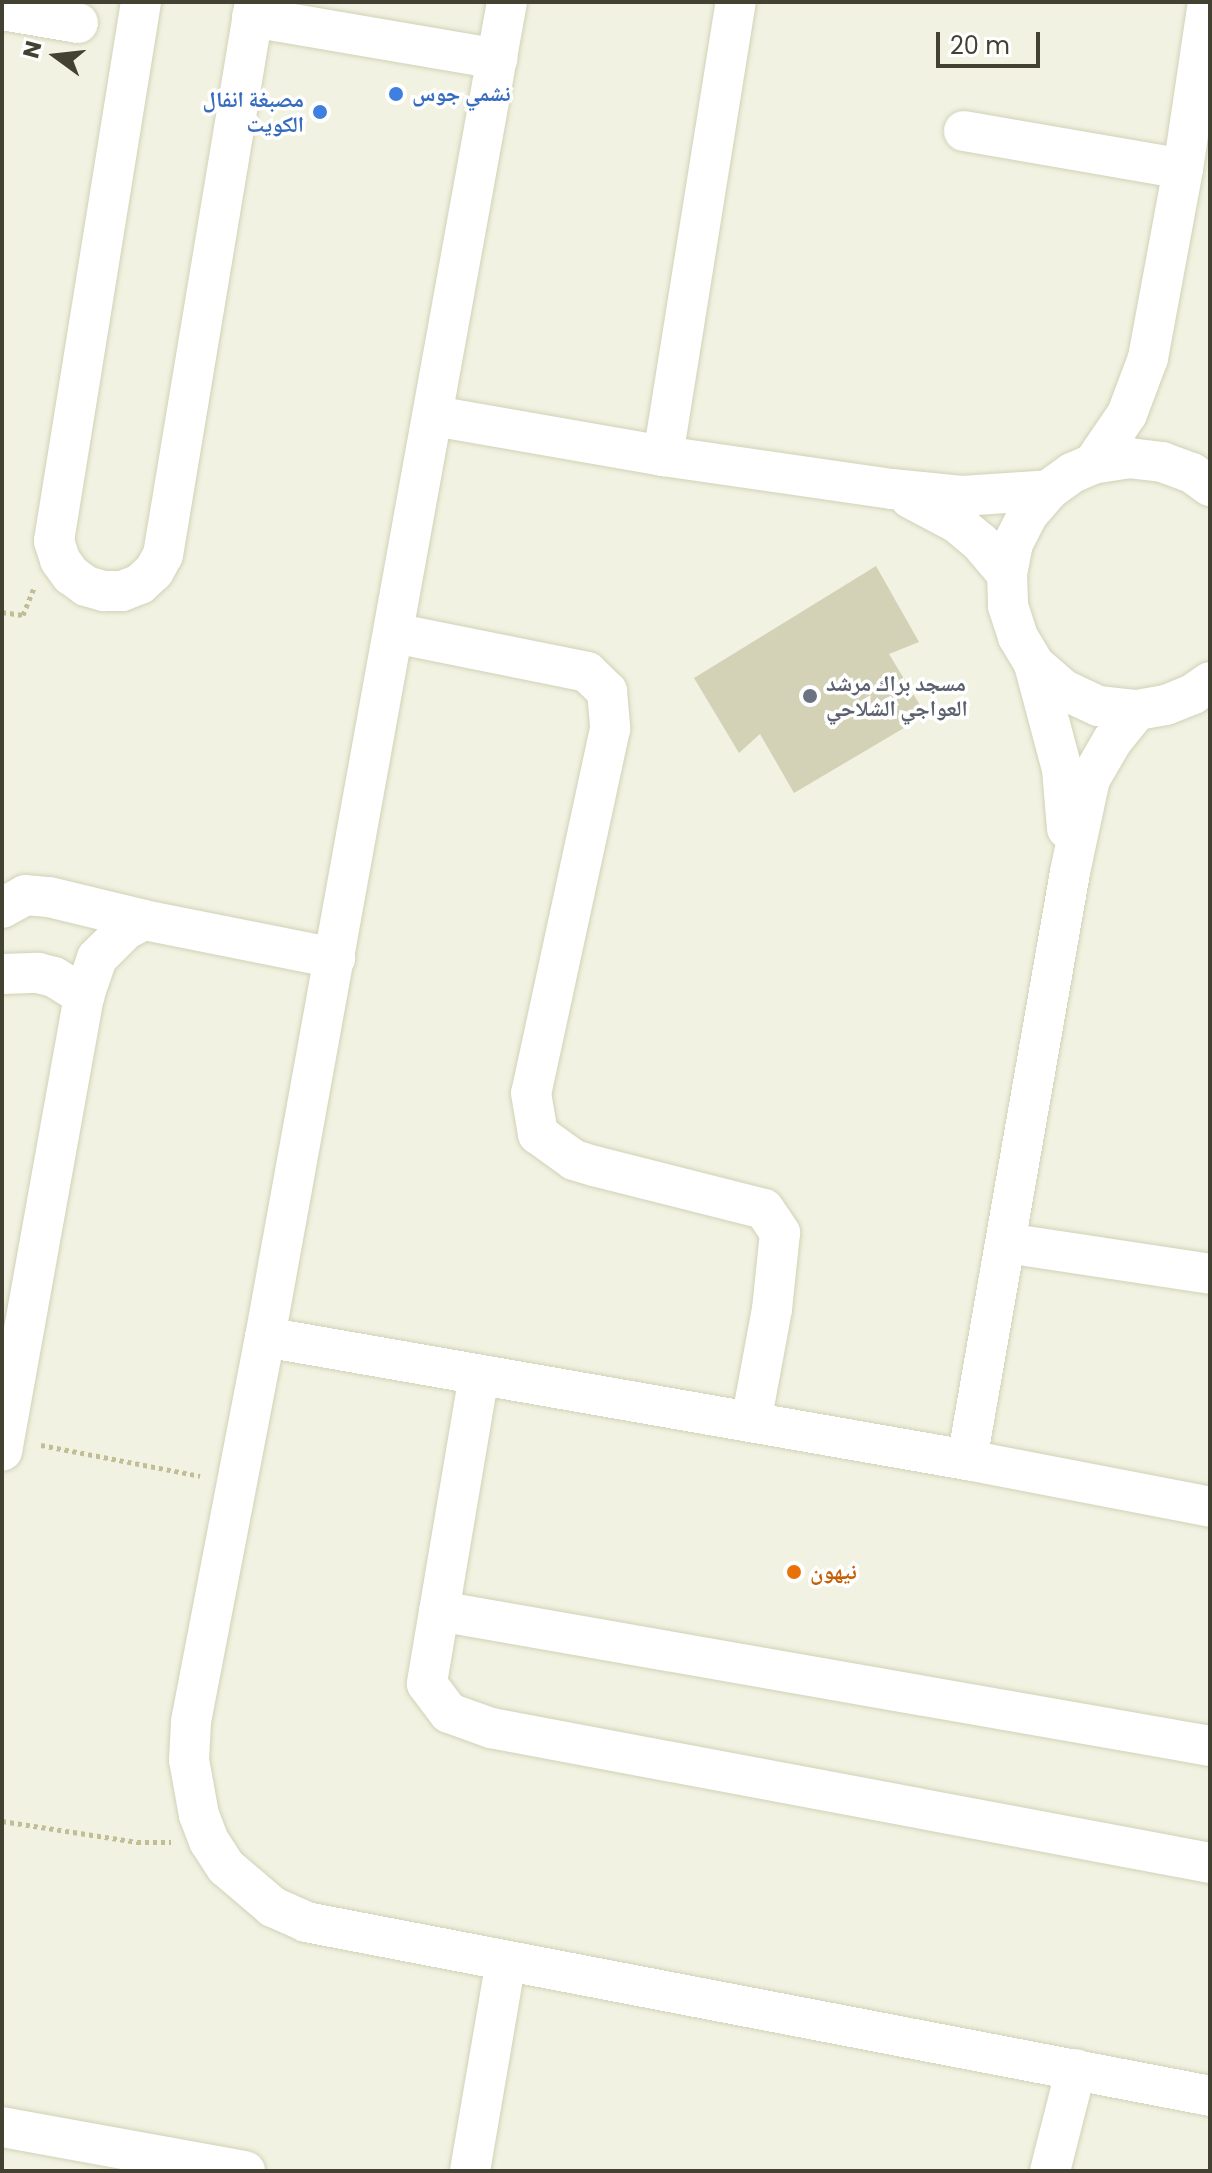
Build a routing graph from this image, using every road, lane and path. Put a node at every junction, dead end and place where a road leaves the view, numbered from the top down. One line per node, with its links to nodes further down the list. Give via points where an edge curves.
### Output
1 (141, 2): 6 (street, via 54,541 71,575 104,591 140,584 163,555)
2 (507, 2): 8 (street)
3 (736, 2): 12 (street)
4 (1208, 2): 10 (street)
5 (2, 10): 7 (street)
6 (253, 10): 8 (street)
7 (78, 23)
8 (497, 59): 11 (street)
9 (964, 131): 10 (street)
10 (1183, 169): 13 (street, via 1148,358 1127,414)
11 (434, 416): 12 (street); 18 (street)
12 (663, 456): 15 (street)
13 (1093, 464): 14 (street, via 1130,458 1162,462); 16 (street)
14 (1210, 486)
15 (892, 489): 16 (street, via 962,496); 17 (street, via 957,523)
16 (1049, 490): 17 (street, via 1018,533)
17 (1007, 574): 19 (street, via 1008,606)
18 (394, 633): 25 (street); 32 (street, via 587,672 607,691 610,729 531,1093 538,1134 574,1160 764,1209 780,1233)
19 (1034, 664): 21 (street, via 1064,690 1098,706); 22 (street, via 1062,769)
20 (1204, 689): 21 (street)
21 (1137, 710): 22 (street, via 1090,779)
22 (1070, 872): 28 (street)
23 (2, 908): 24 (street, via 25,895 49,897)
24 (144, 920): 25 (street); 27 (street, via 126,929 97,958)
25 (335, 958): 30 (street)
26 (2, 974): 27 (street, via 20,971 54,977)
27 (84, 996): 33 (street)
28 (1006, 1243): 29 (street); 34 (street)
29 (1210, 1274)
30 (265, 1337): 31 (street); 35 (street)
31 (479, 1375): 32 (street); 37 (street)
32 (751, 1422): 34 (street)
33 (3, 1444): 35 (path)
34 (967, 1460): 36 (street)
35 (236, 1484): 40 (street, via 191,1722 191,1771)
36 (1210, 1507)
37 (439, 1611): 38 (street); 41 (street, via 427,1684 449,1713 491,1728)
38 (1210, 1746)
39 (2, 1821): 40 (path, via 137,1842)
40 (209, 1841): 42 (street, via 247,1886 273,1907 306,1922)
41 (1210, 1863)
42 (506, 1961): 43 (street); 47 (street)
43 (1076, 2069): 44 (street); 48 (street)
44 (1210, 2096)
45 (2, 2127): 46 (street)
46 (245, 2171)
47 (470, 2171)
48 (1050, 2171)

